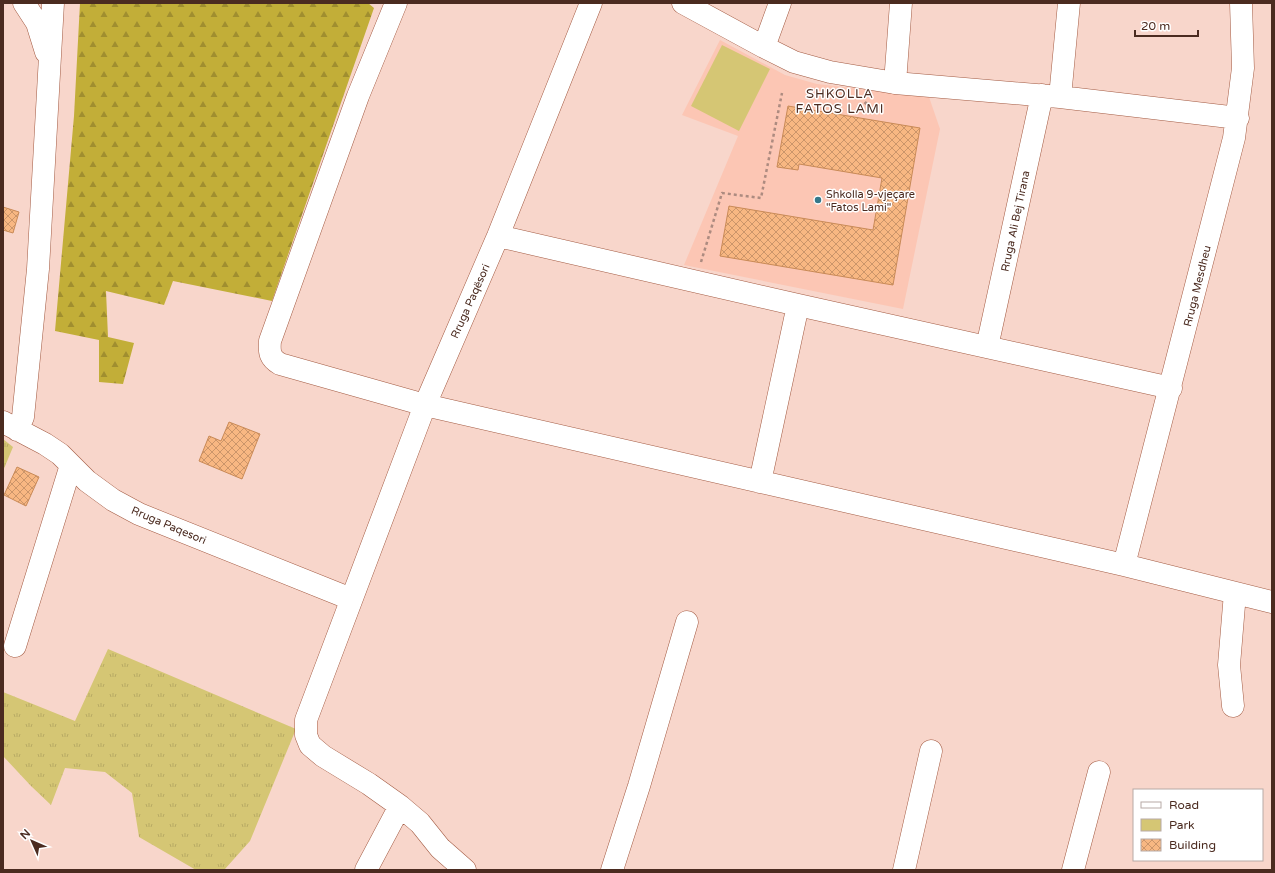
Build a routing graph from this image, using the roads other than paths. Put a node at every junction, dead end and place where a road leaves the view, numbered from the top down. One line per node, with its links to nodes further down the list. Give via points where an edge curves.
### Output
1 (24, 3): 11 (street, via 37,23)
2 (53, 3): 11 (street)
3 (396, 3): 19 (street, via 353,111 270,341 269,352 272,360 280,364)
4 (591, 3): 15 (street, Rruga Paqësori)
5 (683, 3): 10 (street)
6 (780, 3): 10 (street)
7 (901, 3): 12 (street)
8 (1069, 3): 13 (street, Rruga Ali Bej Tirana)
9 (1241, 3): 14 (street, Rruga Mesdheu, via 1243,68)
10 (764, 47): 12 (street, via 794,62 830,72)
11 (49, 62): 20 (street, via 38,269 23,417)
12 (895, 84): 13 (street)
13 (1051, 96): 14 (street); 17 (street, Rruga Ali Bej Tirana)
14 (1238, 118): 18 (street, Rruga Mesdheu)
15 (498, 236): 16 (street); 19 (street, Rruga Paqësori)
16 (798, 305): 17 (street); 22 (street)
17 (987, 347): 18 (street)
18 (1171, 388): 23 (street, Rruga Mesdheu)
19 (425, 405): 22 (street); 25 (street, Rruga Paqësori)
20 (10, 426): 21 (street, Rruga Paqesori, via 45,444)
21 (71, 465): 25 (street, Rruga Paqesori, via 87,481 113,500 139,514); 28 (street)
22 (760, 482): 23 (street)
23 (1124, 565): 24 (street)
24 (1235, 593): 26 (street); 29 (street, via 1229,665)
25 (352, 599): 32 (street, Rruga Paqësori, via 306,720 306,735 310,745 324,756)
26 (1272, 602)
27 (687, 622): 35 (street)
28 (15, 646)
29 (1233, 706)
30 (931, 751): 36 (street)
31 (1099, 772): 37 (street)
32 (400, 806): 33 (street); 34 (street, Rruga Paqësori)
33 (366, 870)
34 (465, 870)
35 (612, 870)
36 (904, 870)
37 (1073, 870)

